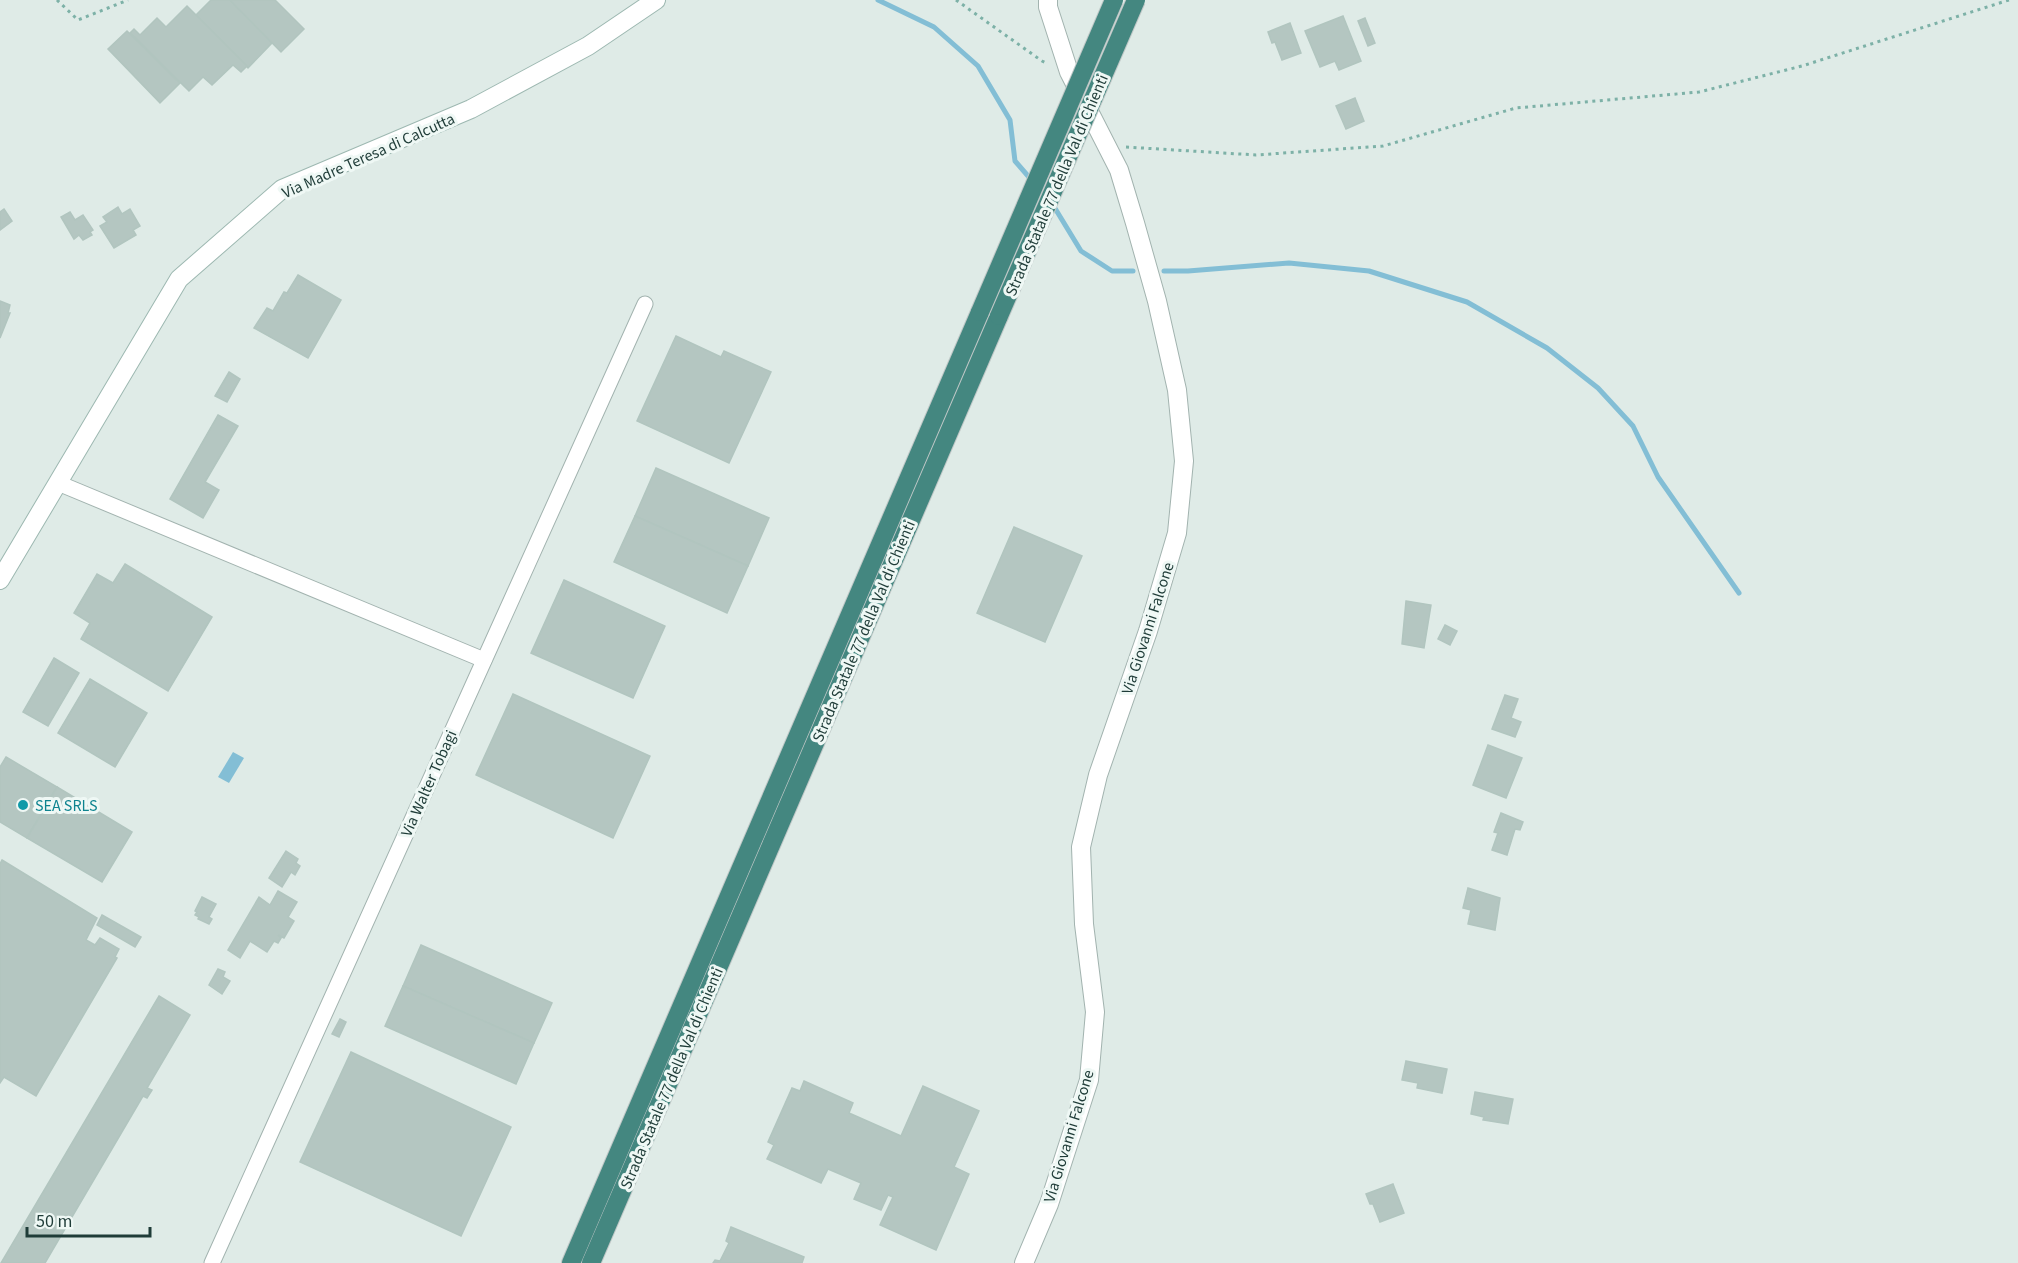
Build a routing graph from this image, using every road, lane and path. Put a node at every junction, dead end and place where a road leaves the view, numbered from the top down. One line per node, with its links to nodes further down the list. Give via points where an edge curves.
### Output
1 (57, 0): 2 (path, via 78,20)
2 (128, 0)
3 (656, 0): 12 (street, Via Madre Teresa di Calcutta, via 588,46 471,110 282,189 179,279)
4 (956, 0): 9 (path, via 1042,61)
5 (1048, 0): 9 (street, Via Giovanni Falcone)
6 (1114, 0): 16 (highway, Strada Statale 77 della Val di Chienti, bridge)
7 (1136, 0): 17 (highway, Strada Statale 77 della Val di Chienti, bridge)
8 (2009, 0): 10 (path, via 1802,66 1699,92 1516,108 1383,146 1256,155)
9 (1069, 72): 10 (street, Via Giovanni Falcone)
10 (1107, 146): 18 (street, Via Giovanni Falcone, via 1119,170 1157,301 1177,390 1184,461 1177,533 1098,775 1082,847 1084,924 1095,1012 1089,1080 1049,1204)
11 (645, 304): 14 (street, Via Walter Tobagi)
12 (58, 483): 13 (street, Via Madre Teresa di Calcutta); 14 (street)
13 (0, 580)
14 (484, 660): 15 (street, Via Walter Tobagi)
15 (212, 1263)
16 (571, 1263)
17 (591, 1263)
18 (1024, 1263)

